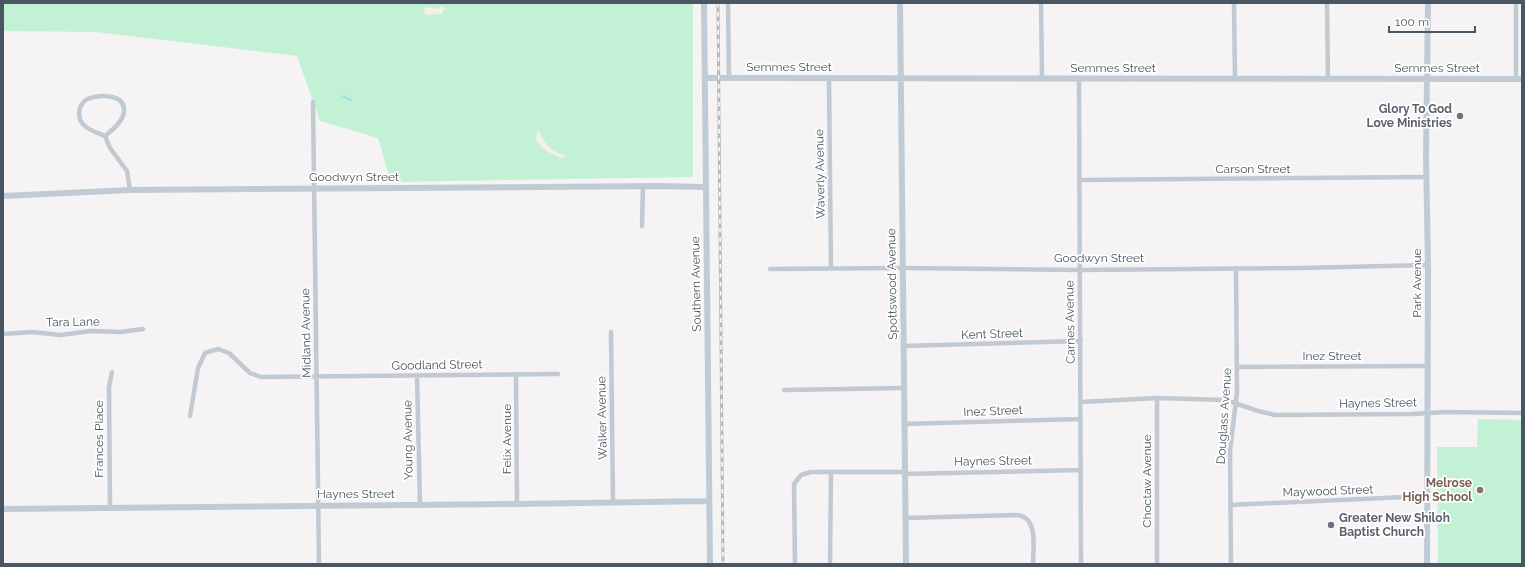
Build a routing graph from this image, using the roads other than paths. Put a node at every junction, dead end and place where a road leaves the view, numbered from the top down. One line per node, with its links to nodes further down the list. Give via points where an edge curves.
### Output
1 (704, 3): 9 (street, Southern Avenue)
2 (728, 3): 10 (street)
3 (900, 3): 11 (street, Spottswood Avenue)
4 (1041, 3): 12 (street)
5 (1234, 3): 14 (street)
6 (1327, 3): 17 (street)
7 (1428, 3): 18 (street, Park Avenue)
8 (1516, 3): 15 (street)
9 (705, 78): 10 (street, Semmes Street); 24 (street, Southern Avenue)
10 (729, 78): 13 (street, Semmes Street)
11 (900, 78): 12 (street, Semmes Street); 13 (street, Semmes Street); 30 (street, Spottswood Avenue)
12 (1042, 78): 16 (street, Semmes Street)
13 (829, 79): 33 (street, Waverly Avenue)
14 (1235, 79): 16 (street, Semmes Street); 17 (street, Semmes Street)
15 (1519, 79): 18 (street, Semmes Street)
16 (1079, 80): 22 (street, Carnes Avenue)
17 (1328, 80): 18 (street, Semmes Street)
18 (1427, 80): 21 (street, Park Avenue)
19 (313, 102): 25 (street, Midland Avenue)
20 (105, 136): 20 (street, via 82,122 79,108 87,99 111,97 119,99 123,105 122,119); 26 (street, via 110,148 127,171)
21 (1426, 177): 22 (street, Carson Street); 29 (street, Park Avenue)
22 (1079, 180): 34 (street, Carnes Avenue)
23 (643, 186): 24 (street, Goodwyn Street); 25 (street, Goodwyn Street); 28 (street)
24 (705, 187): 61 (street, Southern Avenue)
25 (315, 188): 26 (street, Goodwyn Street); 46 (street, Midland Avenue)
26 (130, 190): 27 (street, Goodwyn Street)
27 (3, 196)
28 (642, 226)
29 (1428, 265): 31 (street, Goodwyn Street); 40 (street, Park Avenue)
30 (902, 268): 33 (street, Goodwyn Street); 34 (street, Goodwyn Street); 39 (street, Spottswood Avenue)
31 (1236, 268): 34 (street, Goodwyn Street); 41 (street, Douglass Avenue)
32 (770, 269): 33 (street, Goodwyn Street)
33 (831, 269)
34 (1080, 270): 38 (street, Carnes Avenue)
35 (143, 329): 37 (street, Tara Lane, via 121,332 91,330 60,335 32,332)
36 (611, 332): 62 (street, Walker Avenue)
37 (3, 334)
38 (1081, 341): 39 (street, Kent Street); 50 (street, Carnes Avenue)
39 (904, 346): 47 (street, Spottswood Avenue)
40 (1427, 366): 41 (street, Inez Street); 52 (street, Park Avenue)
41 (1237, 367): 51 (street, Douglass Avenue)
42 (112, 372): 67 (street, Frances Place, via 109,387)
43 (516, 374): 44 (street, Goodland Street); 45 (street, Goodland Street); 63 (street, Felix Avenue)
44 (558, 374)
45 (417, 375): 46 (street, Goodland Street); 64 (street, Young Avenue)
46 (317, 377): 54 (street, Goodland Street, via 261,377 250,373 229,353 218,349 205,353 198,368); 66 (street, Midland Avenue)
47 (904, 388): 48 (street); 56 (street, Spottswood Avenue)
48 (784, 390)
49 (1157, 398): 50 (street); 51 (street, via 1226,400); 77 (street, Choctaw Avenue)
50 (1081, 402): 55 (street, Carnes Avenue)
51 (1236, 403): 52 (street, Haynes Street, via 1275,415); 65 (street, Douglass Avenue, via 1231,440)
52 (1427, 412): 53 (street, Haynes Street); 60 (street, Park Avenue)
53 (1522, 413)
54 (190, 416)
55 (1081, 419): 56 (street, Inez Street); 57 (street, Carnes Avenue)
56 (904, 424): 59 (street, Spottswood Avenue)
57 (1081, 470): 59 (street, Haynes Street); 76 (street, Carnes Avenue)
58 (831, 473): 59 (street, Haynes Street); 72 (street, Haynes Street, via 811,472 801,475 794,484); 73 (street)
59 (904, 473): 69 (street, Spottswood Avenue)
60 (1427, 496): 65 (street, Maywood Street); 79 (street, Park Avenue)
61 (710, 501): 62 (street, Haynes Street); 71 (street, Southern Avenue)
62 (613, 503): 63 (street, Haynes Street)
63 (517, 504): 64 (street, Haynes Street)
64 (420, 505): 66 (street, Haynes Street)
65 (1230, 505): 78 (street, Douglass Avenue)
66 (318, 506): 67 (street, Haynes Street); 70 (street, Midland Avenue)
67 (110, 507): 68 (street, Haynes Street)
68 (3, 509)
69 (905, 518): 74 (street, Spottswood Avenue); 75 (street, via 1024,516 1032,527)
70 (319, 564)
71 (710, 564)
72 (795, 564)
73 (830, 564)
74 (906, 564)
75 (1033, 564)
76 (1081, 564)
77 (1157, 564)
78 (1231, 564)
79 (1427, 564)

